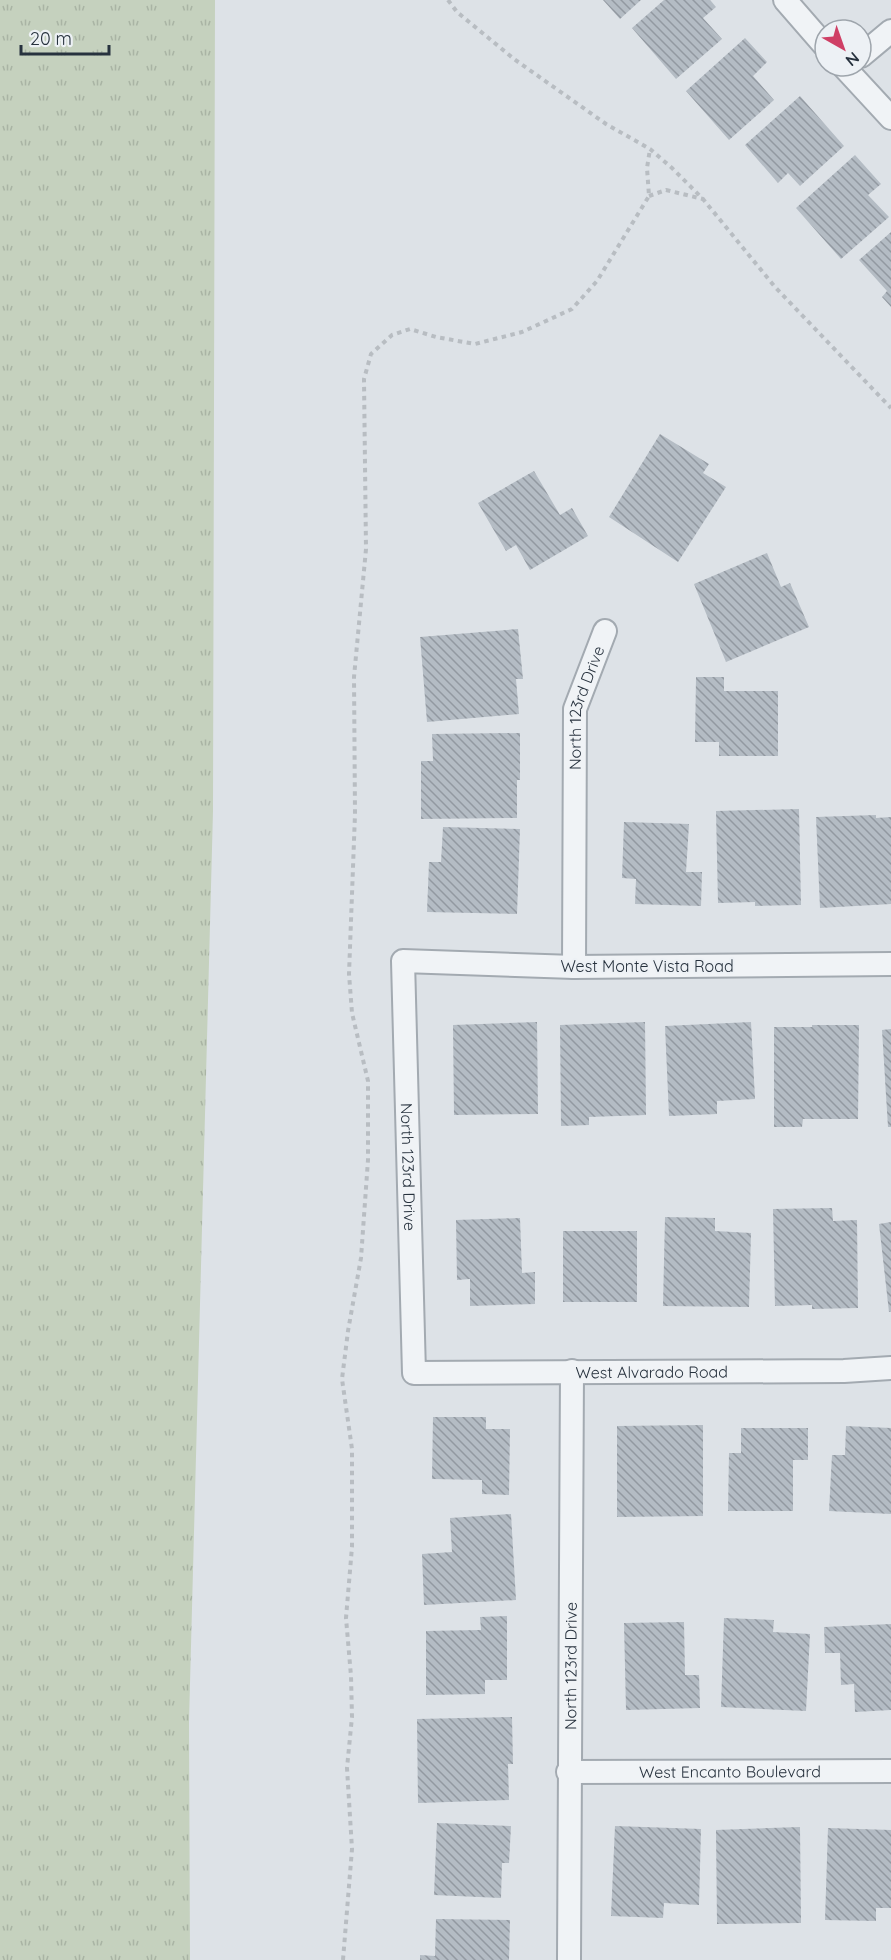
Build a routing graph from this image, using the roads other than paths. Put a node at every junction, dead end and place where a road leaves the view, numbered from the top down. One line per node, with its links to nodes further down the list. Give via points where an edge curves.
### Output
1 (785, 0): 3 (street)
2 (891, 31): 4 (street)
3 (813, 32)
4 (873, 45)
5 (861, 78): 6 (street)
6 (891, 118)
7 (605, 631): 10 (street, North 123rd Drive, via 575,709)
8 (404, 961): 10 (street, West Monte Vista Road); 13 (street, North 123rd Drive)
9 (891, 964): 10 (street, West Monte Vista Road)
10 (574, 967)
11 (891, 1368): 12 (street, West Alvarado Road)
12 (572, 1371): 13 (street, West Alvarado Road); 15 (street, North 123rd Drive)
13 (414, 1373)
14 (891, 1771): 15 (street, West Encanto Boulevard)
15 (568, 1772): 16 (street, North 123rd Drive)
16 (569, 1960)

